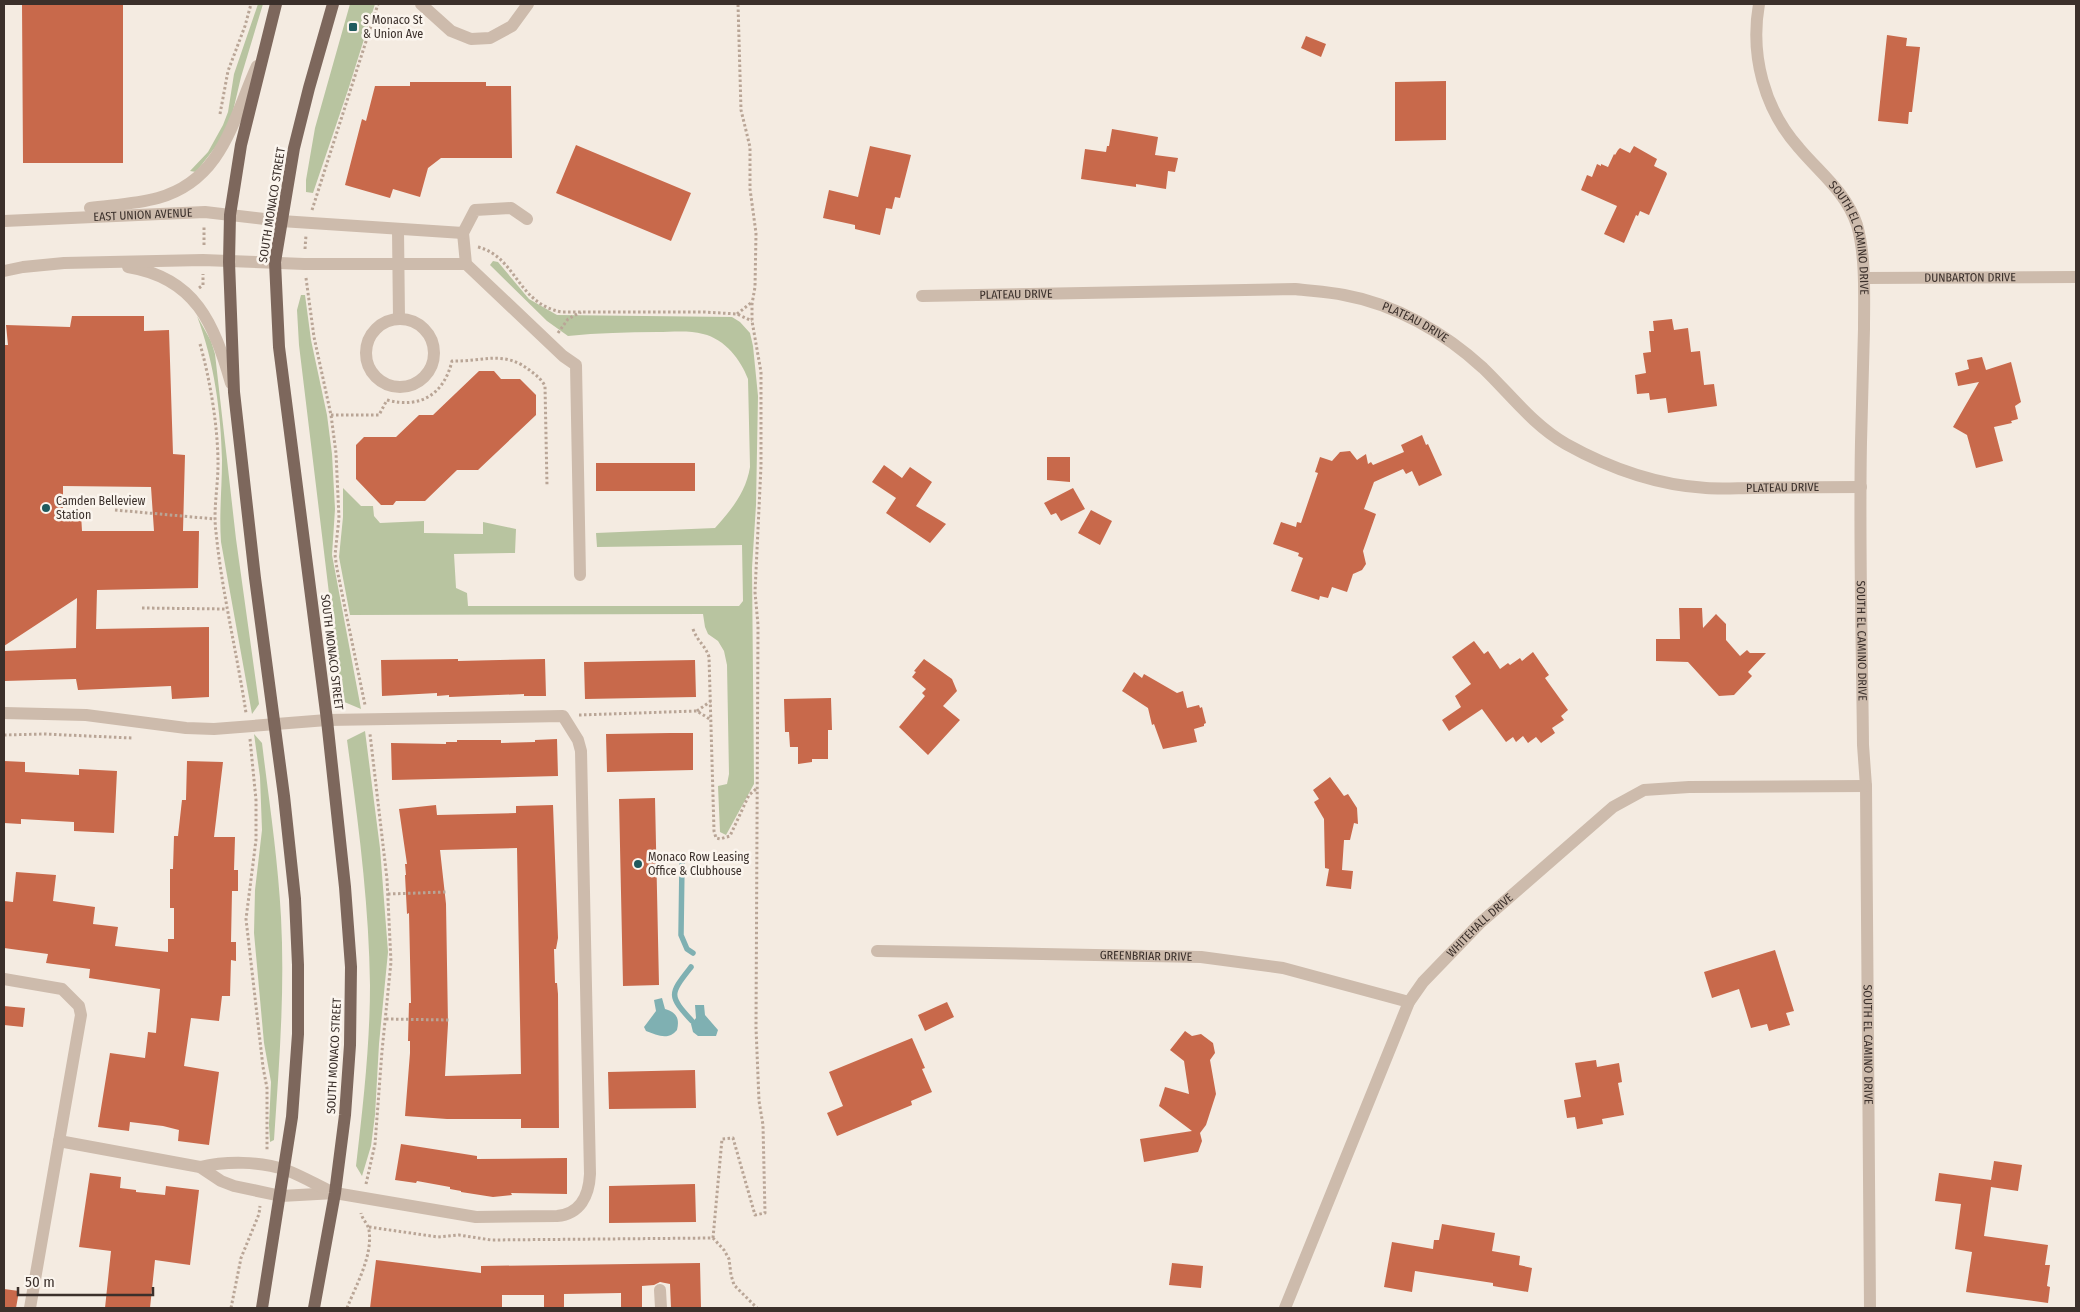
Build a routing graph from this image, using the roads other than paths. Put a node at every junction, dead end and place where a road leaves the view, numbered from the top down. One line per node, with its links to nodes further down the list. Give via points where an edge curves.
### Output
1 (276, 4): 6 (main road)
2 (333, 4): 10 (main road, SOUTH MONACO STREET, via 294,148)
3 (421, 4): 4 (street, via 451,31 471,39 490,38 512,26)
4 (528, 4)
5 (1759, 4): 20 (street, SOUTH EL CAMINO DRIVE, via 1756,45 1770,102 1798,148 1827,176 1850,210 1857,226)
6 (263, 52): 7 (main road, via 241,145); 9 (street, via 228,140 193,182 171,194 145,201)
7 (230, 215): 9 (street, EAST UNION AVENUE, via 175,212); 10 (street, EAST UNION AVENUE); 14 (main road)
8 (527, 219): 12 (street, via 511,208 475,210)
9 (8, 220)
10 (281, 221): 11 (street, EAST UNION AVENUE); 15 (main road, SOUTH MONACO STREET)
11 (398, 230): 12 (street, EAST UNION AVENUE); 16 (street)
12 (463, 238): 17 (street)
13 (94, 262): 14 (street); 18 (street); 23 (street, via 151,272 183,289 211,325)
14 (229, 262): 15 (street); 23 (main road)
15 (275, 262): 16 (street); 27 (main road, SOUTH MONACO STREET, via 279,347)
16 (398, 264): 17 (street); 22 (street)
17 (466, 264): 25 (street, via 576,365)
18 (4, 271)
19 (2076, 277): 20 (street, DUNBARTON DRIVE)
20 (1865, 278): 24 (street, SOUTH EL CAMINO DRIVE)
21 (922, 296): 24 (street, PLATEAU DRIVE, via 1287,289 1344,295 1400,313 1456,345 1483,368 1530,418 1564,443 1605,464 1675,484 1705,488)
22 (399, 318): 22 (street, via 382,323 374,331 366,346 366,355 372,373 382,382 401,387 424,377 431,368 434,347 431,337 421,325)
23 (234, 392): 28 (main road)
24 (1861, 486): 29 (street, SOUTH EL CAMINO DRIVE)
25 (580, 575)
26 (4, 713): 28 (street, via 86,714 186,728)
27 (327, 720): 28 (street); 36 (main road, SOUTH MONACO STREET, via 345,887 351,981 349,1067); 36 (street, via 564,716 578,740 582,765 590,1174 585,1198 577,1209 567,1215 490,1217 452,1214)
28 (276, 724): 35 (main road, via 293,878 298,965 297,1056)
29 (1866, 786): 32 (street, WHITEHALL DRIVE, via 1644,790 1613,807 1480,923 1423,982); 44 (street, SOUTH EL CAMINO DRIVE)
30 (877, 951): 32 (street, GREENBRIAR DRIVE, via 1201,957 1283,968)
31 (4, 979): 33 (street, via 62,989 79,1006 81,1015)
32 (1409, 1002): 43 (street, WHITEHALL DRIVE)
33 (58, 1141): 34 (street); 39 (street)
34 (200, 1167): 35 (street, via 232,1162); 37 (street, via 221,1181)
35 (285, 1170): 36 (street); 37 (main road)
36 (334, 1193): 37 (street); 41 (main road, SOUTH MONACO STREET)
37 (280, 1196): 40 (main road)
38 (660, 1290): 42 (street)
39 (30, 1308)
40 (262, 1308)
41 (314, 1308)
42 (660, 1308)
43 (1285, 1308)
44 (1870, 1308)

